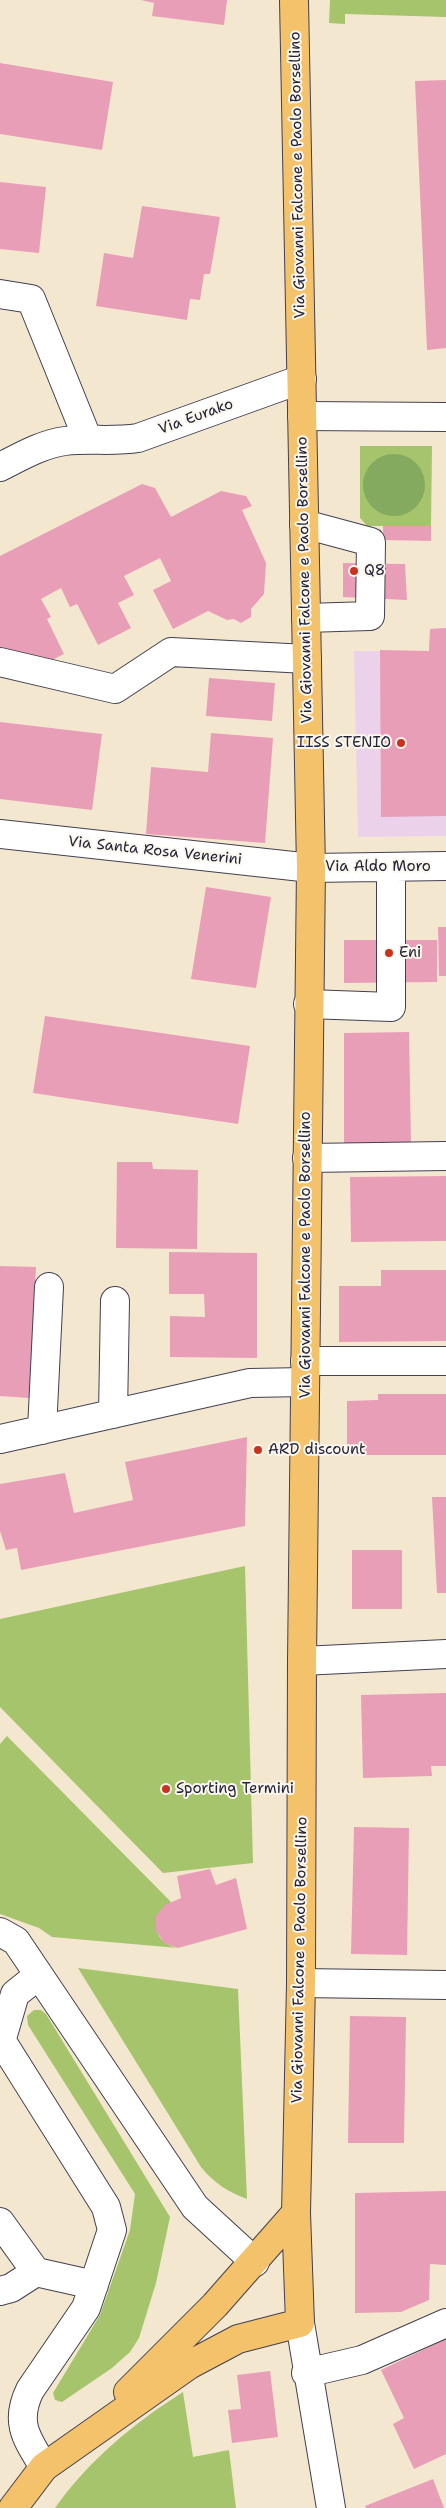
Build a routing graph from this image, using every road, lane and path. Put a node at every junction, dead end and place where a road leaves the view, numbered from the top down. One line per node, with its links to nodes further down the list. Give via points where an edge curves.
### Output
1 (294, 0): 3 (main road, Via Giovanni Falcone e Paolo Borsellino)
2 (0, 294): 6 (street, via 31,299)
3 (302, 379): 4 (main road, Via Giovanni Falcone e Paolo Borsellino); 6 (street, Via Eurako, via 138,438 118,442)
4 (302, 416): 5 (street); 8 (main road, Via Giovanni Falcone e Paolo Borsellino)
5 (446, 417)
6 (88, 440): 7 (street, Via Eurako, via 47,446)
7 (0, 467)
8 (304, 524): 9 (main road, Via Giovanni Falcone e Paolo Borsellino); 9 (street, via 371,542 370,616)
9 (306, 618): 10 (main road, Via Giovanni Falcone e Paolo Borsellino)
10 (306, 659): 11 (street, via 171,652 115,689); 15 (main road, Via Giovanni Falcone e Paolo Borsellino)
11 (0, 662)
12 (0, 834): 15 (street, Via Santa Rosa Venerini)
13 (446, 866): 14 (street, Via Aldo Moro)
14 (391, 867): 15 (street, Via Aldo Moro); 16 (street, via 391,1007)
15 (311, 868): 16 (main road, Via Giovanni Falcone e Paolo Borsellino)
16 (308, 1004): 18 (main road, Via Giovanni Falcone e Paolo Borsellino)
17 (446, 1156): 18 (street)
18 (307, 1158): 22 (main road, Via Giovanni Falcone e Paolo Borsellino)
19 (49, 1287): 24 (street)
20 (114, 1301): 23 (street)
21 (446, 1361): 22 (street)
22 (305, 1371): 23 (street); 27 (main road, Via Giovanni Falcone e Paolo Borsellino)
23 (112, 1414): 24 (street)
24 (42, 1430): 25 (street)
25 (0, 1439)
26 (446, 1654): 27 (street)
27 (302, 1661): 30 (main road, Via Giovanni Falcone e Paolo Borsellino)
28 (0, 1932): 29 (street, via 16,1941)
29 (40, 1975): 32 (street, via 15,1994); 35 (street, via 195,2207)
30 (301, 1983): 31 (street); 33 (main road, Via Giovanni Falcone e Paolo Borsellino)
31 (446, 1985)
32 (1, 2042): 37 (street, via 106,2206 112,2230)
33 (296, 2213): 35 (main road); 39 (main road, Via Giovanni Falcone e Paolo Borsellino)
34 (0, 2222): 36 (street)
35 (255, 2262): 42 (main road)
36 (36, 2272): 37 (street); 38 (street)
37 (94, 2286): 43 (street, via 86,2308 30,2390 24,2404 22,2421 26,2438)
38 (0, 2291)
39 (300, 2323): 41 (street, Via Giovanni Falcone e Paolo Borsellino); 42 (main road, via 238,2339 213,2352)
40 (446, 2323): 41 (street, via 362,2360)
41 (306, 2373): 45 (street, Via Giovanni Falcone e Paolo Borsellino)
42 (80, 2440): 43 (main road)
43 (44, 2467): 44 (main road)
44 (13, 2508)
45 (330, 2508)

